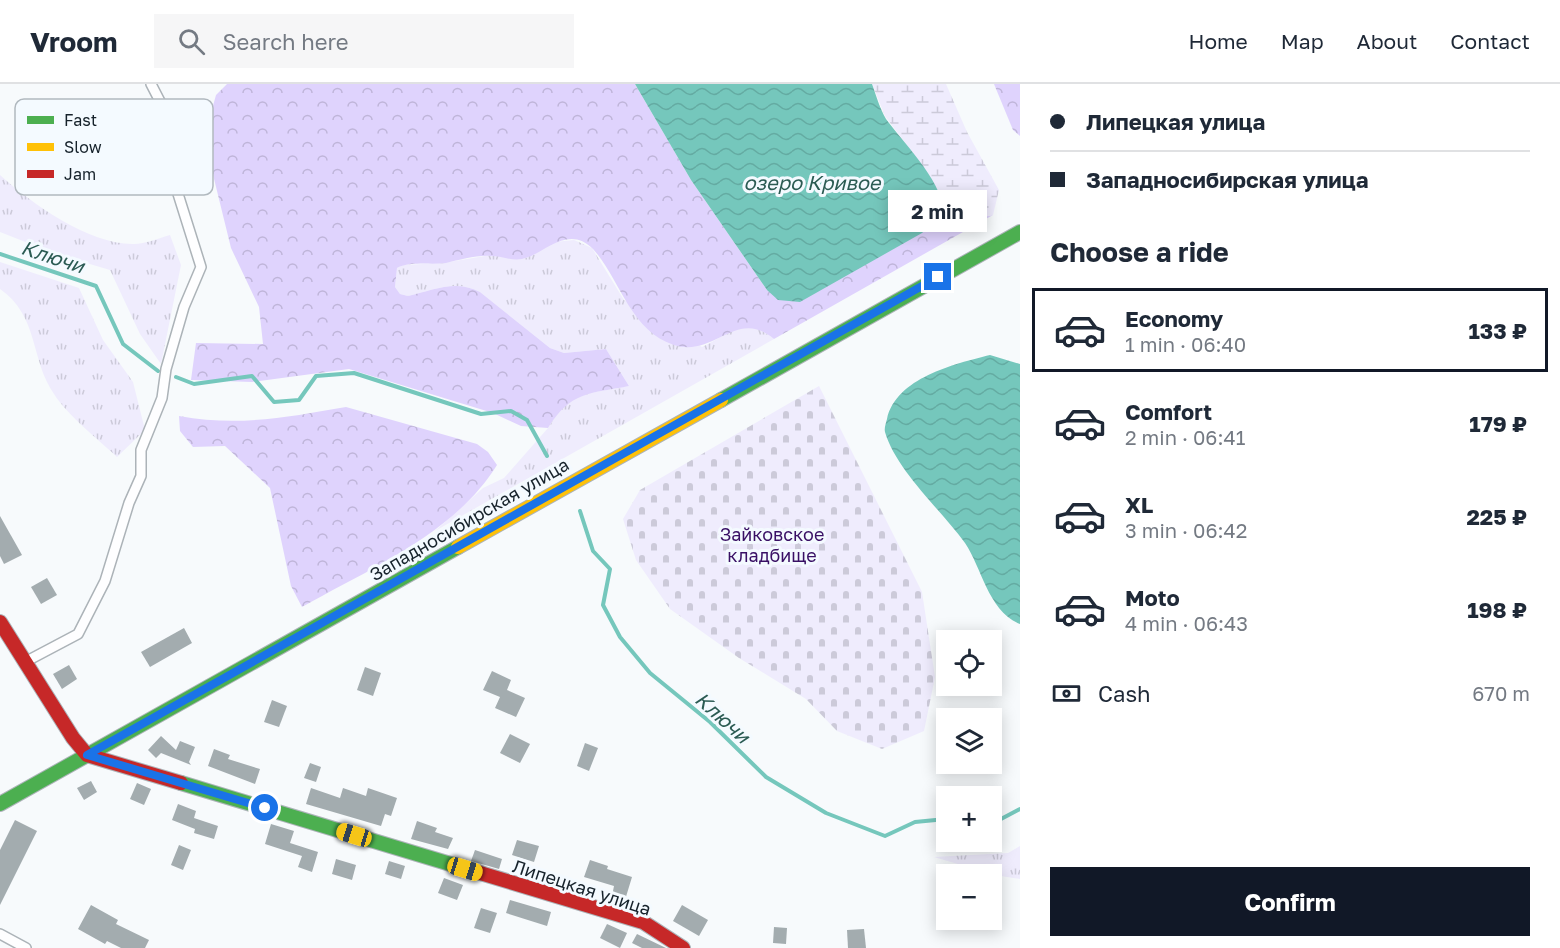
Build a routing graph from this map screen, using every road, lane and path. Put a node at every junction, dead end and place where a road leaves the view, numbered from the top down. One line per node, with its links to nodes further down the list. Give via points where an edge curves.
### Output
1 (151, 84): 2 (street)
2 (159, 99)
3 (178, 195): 6 (street, via 201,267 184,307 162,398 141,450 141,476 105,581 78,634)
4 (1020, 231): 7 (main road, Западносибирская улица)
5 (0, 622): 6 (main road)
6 (25, 662): 7 (main road)
7 (87, 755): 8 (main road, Западносибирская улица); 11 (main road, Липецкая улица, via 643,922)
8 (0, 804)
9 (0, 934): 10 (street)
10 (26, 948)
11 (683, 948)

